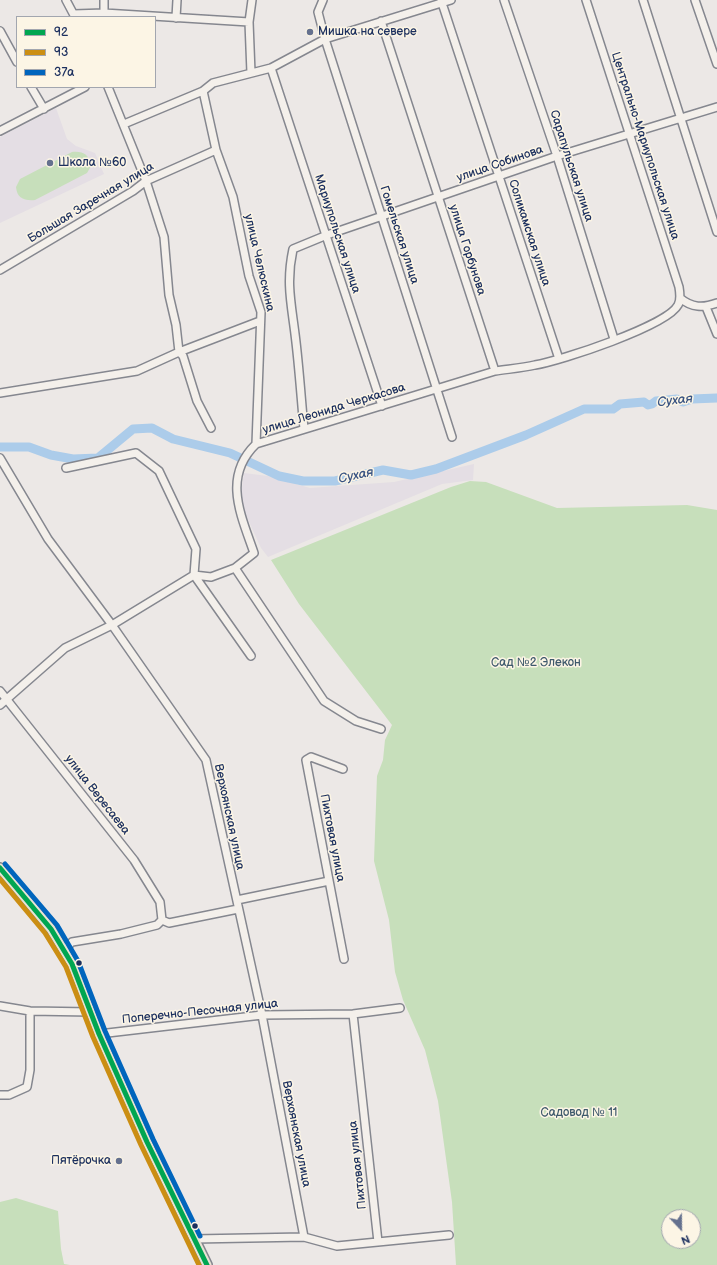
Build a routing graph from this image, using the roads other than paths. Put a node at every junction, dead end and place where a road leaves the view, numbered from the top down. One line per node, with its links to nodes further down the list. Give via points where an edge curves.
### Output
1 (66, 0): 13 (street)
2 (104, 0): 12 (street)
3 (177, 0): 16 (street)
4 (252, 0): 18 (street)
5 (323, 0): 20 (street, Гомельская улица, via 318,12)
6 (452, 0): 11 (street)
7 (504, 0): 36 (street, Сарапульская улица)
8 (586, 0): 34 (street, Центрально-Мариупольская улица)
9 (642, 0): 31 (street)
10 (695, 0): 22 (street)
11 (442, 1): 17 (street); 37 (street, Соликамская улица)
12 (104, 13): 13 (street); 14 (street)
13 (75, 15)
14 (147, 16)
15 (156, 17): 16 (street)
16 (176, 18): 18 (street)
17 (382, 21): 20 (street); 39 (street, улица Горбунова)
18 (249, 22): 24 (street)
19 (0, 31): 21 (street)
20 (326, 39): 23 (street); 40 (street, Гомельская улица)
21 (16, 60)
22 (717, 64)
23 (271, 68): 24 (street); 42 (street, Мариупольская улица)
24 (251, 73): 28 (street, via 213,83)
25 (32, 88): 30 (street)
26 (83, 88): 30 (street)
27 (108, 88): 32 (street)
28 (203, 91): 32 (street); 35 (street, улица Челюскина)
29 (717, 107): 31 (street, улица Собинова)
30 (44, 109): 33 (street)
31 (680, 118): 34 (street, улица Собинова); 41 (street)
32 (124, 124): 38 (street)
33 (0, 131)
34 (630, 134): 36 (street, улица Собинова); 44 (street, Центрально-Мариупольская улица, via 679,287)
35 (216, 150): 38 (street, Большая Заречная улица); 47 (street, улица Челюскина, via 233,197 249,276 261,312)
36 (557, 156): 37 (street, улица Собинова); 49 (street, Сарапульская улица)
37 (499, 176): 39 (street, улица Собинова); 51 (street, Соликамская улица)
38 (146, 181): 43 (street, Большая Заречная улица); 50 (street, via 164,237 169,295)
39 (439, 197): 40 (street, улица Собинова); 52 (street, улица Горбунова)
40 (382, 216): 42 (street, улица Собинова); 53 (street, Гомельская улица)
41 (717, 232)
42 (327, 235): 55 (street, Мариупольская улица); 57 (street, улица Собинова, via 293,249 288,271)
43 (0, 270)
44 (680, 298): 46 (street, via 689,306); 49 (street, улица Леонида Черкасова, via 678,305 666,317)
45 (717, 303): 46 (street)
46 (706, 307): 48 (street)
47 (260, 321): 50 (street); 59 (street, улица Челюскина)
48 (717, 334)
49 (614, 339): 51 (street, улица Леонида Черкасова)
50 (179, 352): 54 (street, via 137,371); 56 (street, via 183,356 197,401)
51 (559, 359): 52 (street, улица Леонида Черкасова)
52 (495, 371): 53 (street, улица Леонида Черкасова)
53 (438, 390): 55 (street, улица Леонида Черкасова); 58 (street, Гомельская улица)
54 (0, 393)
55 (382, 406): 57 (street, улица Леонида Черкасова)
56 (211, 428)
57 (304, 429): 59 (street, улица Леонида Черкасова)
58 (452, 437)
59 (256, 444): 62 (street, улица Леонида Черкасова, via 247,453 241,465 237,485 237,503 254,553)
60 (0, 458): 64 (street, Верхоянская улица, via 48,539)
61 (66, 468): 63 (street, via 136,453 159,471 196,549)
62 (235, 568): 63 (street, улица Леонида Черкасова, via 211,577); 69 (street, via 324,701 356,721)
63 (194, 575): 64 (street); 65 (street)
64 (112, 625): 67 (street, via 65,648); 73 (street, Верхоянская улица, via 206,760)
65 (251, 656)
66 (0, 690): 67 (street, улица Вересаева)
67 (7, 700): 68 (street); 75 (street, улица Вересаева, via 134,860 160,902)
68 (0, 705)
69 (381, 729)
70 (343, 769): 72 (street, Пихтовая улица, via 311,757 306,760)
71 (0, 868): 76 (main road, via 51,929)
72 (329, 881): 73 (street); 77 (street, Пихтовая улица)
73 (237, 900): 74 (street, Верхоянская улица)
74 (238, 908): 75 (street, via 169,923); 83 (street, Верхоянская улица)
75 (162, 920): 76 (street, via 157,925 121,934 72,942)
76 (64, 950): 81 (main road, via 78,977)
77 (344, 959)
78 (0, 1006): 80 (street)
79 (400, 1008): 82 (street, Поперечно-Песочная улица)
80 (30, 1011): 81 (street); 85 (street, via 30,1070 26,1086 10,1095)
81 (91, 1012): 84 (main road)
82 (354, 1014): 83 (street, Поперечно-Песочная улица); 89 (street, Пихтовая улица)
83 (262, 1015): 84 (street, Поперечно-Песочная улица); 87 (street, Верхоянская улица)
84 (98, 1034): 88 (main road)
85 (0, 1095)
86 (449, 1235): 89 (street)
87 (304, 1236): 88 (street); 89 (street, via 337,1246)
88 (194, 1239): 90 (main road)
89 (378, 1242)
90 (207, 1265)

